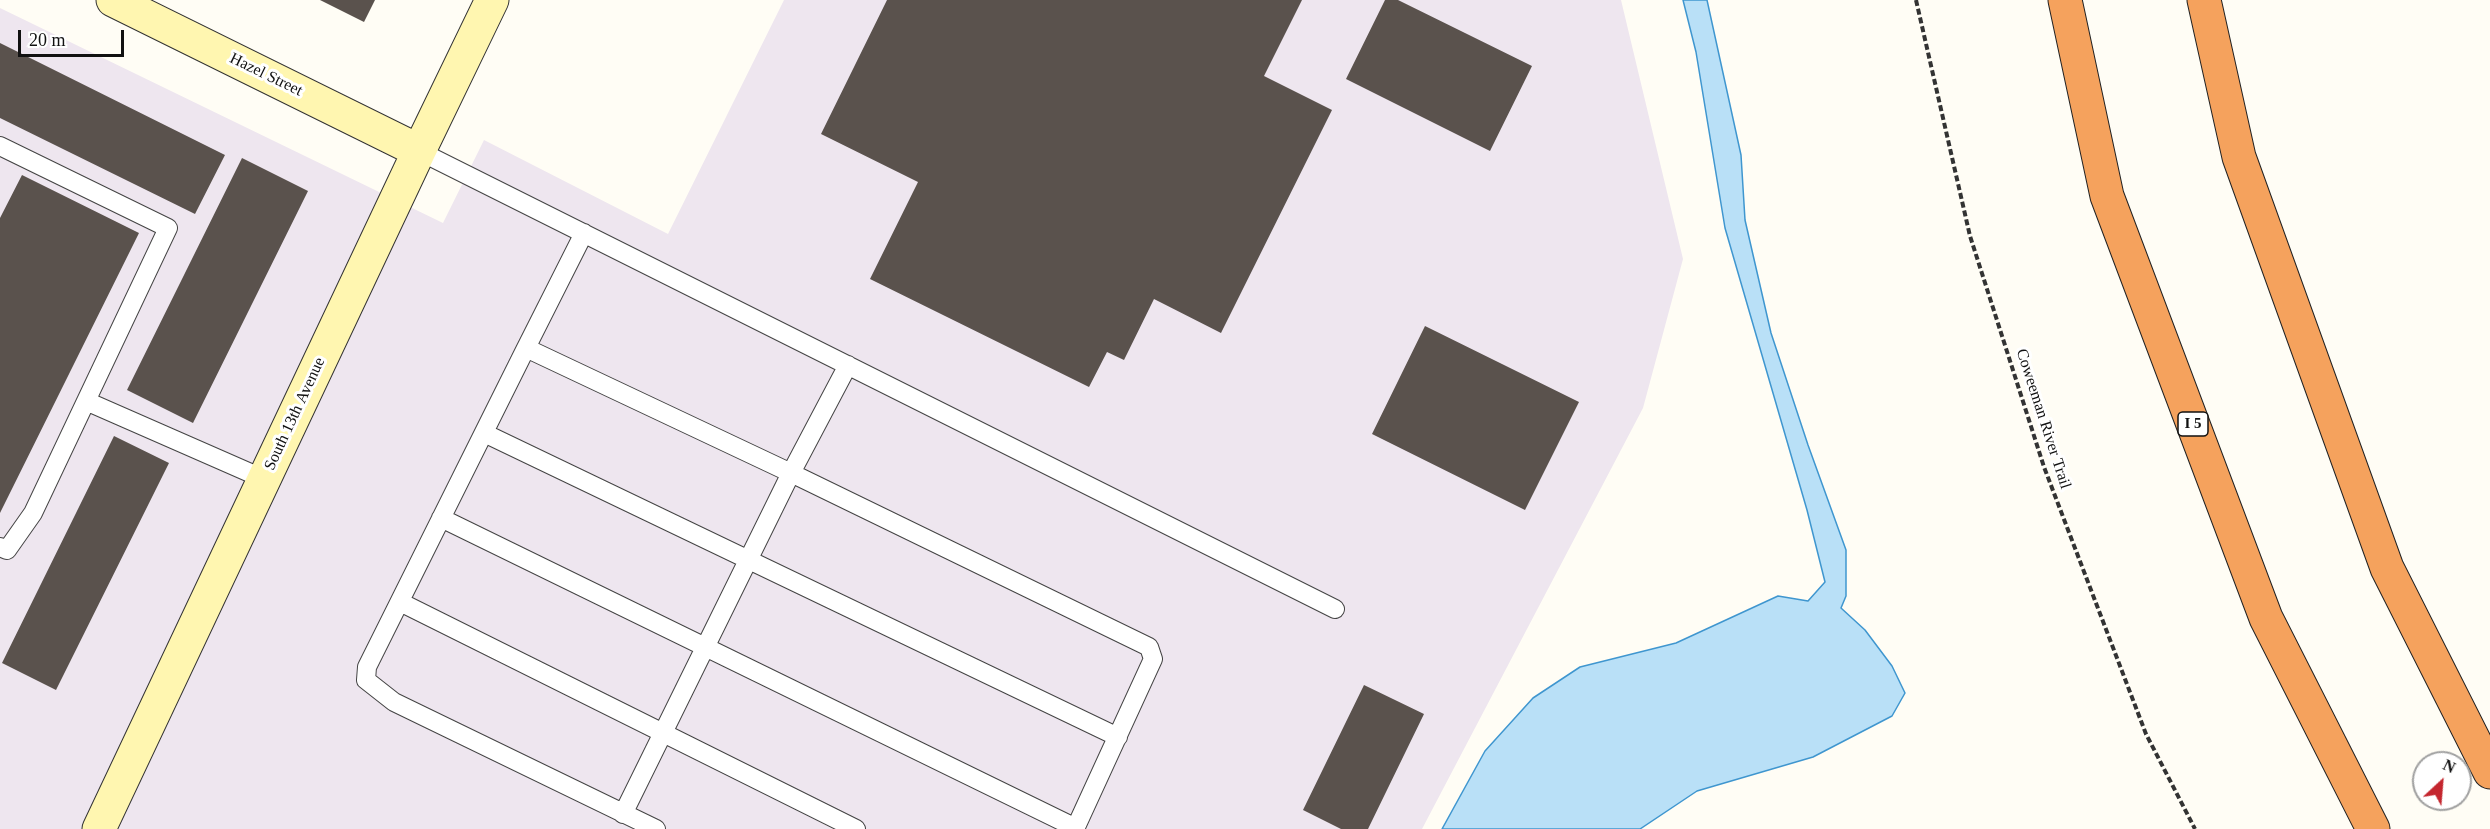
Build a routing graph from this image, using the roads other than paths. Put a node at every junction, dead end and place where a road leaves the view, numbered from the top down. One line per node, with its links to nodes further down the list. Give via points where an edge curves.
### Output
1 (113, 0): 6 (main road, Hazel Street)
2 (492, 0): 6 (main road, South 13th Avenue)
3 (2065, 0): 28 (highway, I 5, via 2107,196 2266,618)
4 (2204, 0): 22 (highway, via 2239,157 2386,568)
5 (0, 146): 10 (lane, via 168,228)
6 (418, 151): 7 (lane); 13 (main road, South 13th Avenue)
7 (584, 233): 8 (lane); 9 (lane)
8 (526, 348): 11 (lane); 12 (lane)
9 (848, 365): 12 (lane); 18 (lane)
10 (86, 401): 13 (lane); 15 (lane, via 33,513 7,550)
11 (484, 433): 14 (lane); 16 (lane)
12 (791, 473): 16 (lane); 21 (lane, via 1149,646 1153,658)
13 (264, 479): 24 (main road, South 13th Avenue)
14 (441, 518): 17 (lane); 19 (lane)
15 (0, 547)
16 (748, 560): 19 (lane); 21 (lane)
17 (399, 602): 20 (lane); 23 (lane, via 367,667 366,680 394,702)
18 (1335, 609)
19 (706, 647): 20 (lane); 27 (lane)
20 (662, 735): 23 (lane); 26 (lane)
21 (1118, 737): 27 (lane)
22 (2490, 772)
23 (624, 813): 25 (lane)
24 (99, 829)
25 (656, 829)
26 (856, 829)
27 (1075, 829)
28 (2373, 829)

